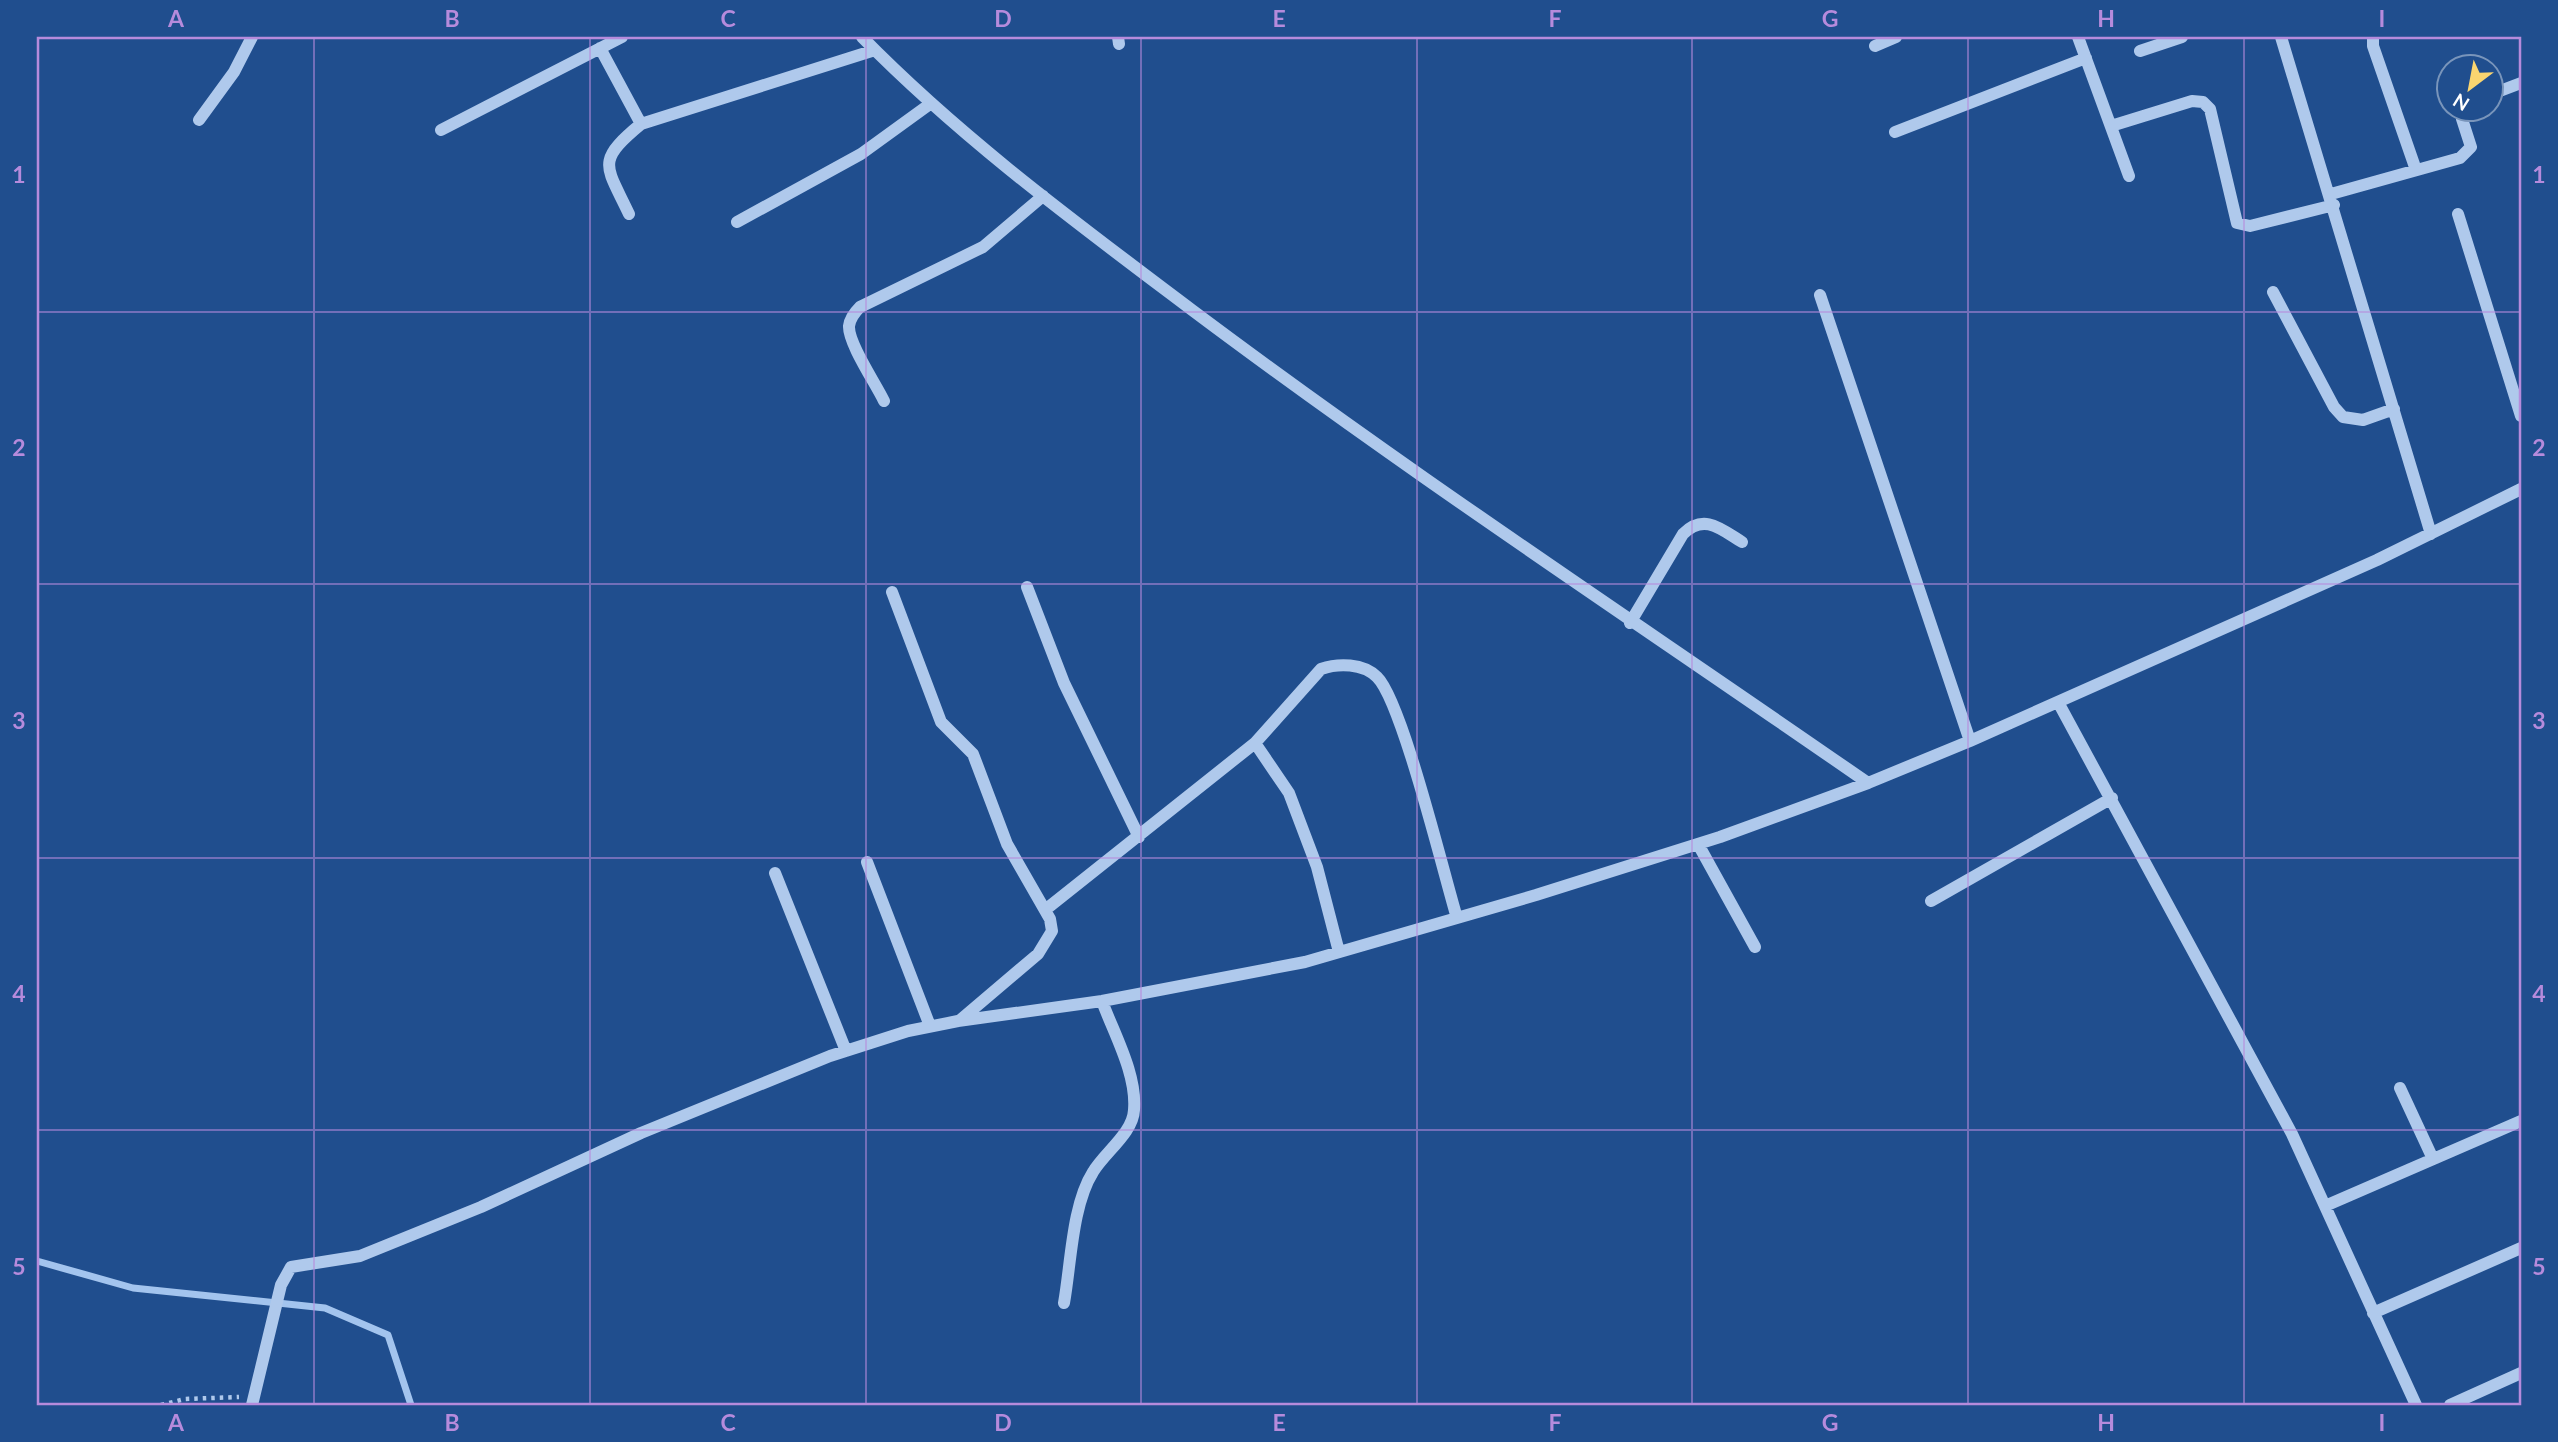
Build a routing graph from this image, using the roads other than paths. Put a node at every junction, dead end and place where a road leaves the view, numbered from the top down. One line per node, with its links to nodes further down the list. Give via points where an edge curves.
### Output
1 (252, 37): 15 (street, via 234,72)
2 (862, 37): 11 (street)
3 (1896, 37): 9 (street)
4 (2078, 37): 13 (street)
5 (2182, 37): 12 (street)
6 (2281, 37): 24 (street)
7 (2373, 37): 21 (street)
8 (615, 38): 10 (street)
9 (1875, 46)
10 (600, 48): 17 (street); 19 (street)
11 (875, 50): 14 (street); 17 (street)
12 (2140, 51)
13 (2086, 58): 18 (street); 20 (street)
14 (930, 104): 23 (street); 27 (street, via 861,154)
15 (199, 120)
16 (2463, 122): 21 (street, via 2471,147 2467,154)
17 (641, 124): 25 (street, via 608,157 608,170)
18 (2111, 126): 22 (street); 24 (street, via 2192,101 2203,102 2210,109 2237,223 2250,226)
19 (442, 130)
20 (1895, 132)
21 (2416, 170): 24 (street)
22 (2130, 176)
23 (1043, 196): 30 (street, via 983,247 860,307 852,317 853,339); 38 (street, via 1253,356)
24 (2332, 199): 31 (street)
25 (629, 214)
26 (2458, 214): 32 (street)
27 (737, 222)
28 (2273, 292): 31 (street, via 2343,417 2363,420)
29 (1820, 295): 40 (street)
30 (884, 401)
31 (2394, 409): 34 (street)
32 (2521, 416)
33 (2521, 489): 34 (street)
34 (2431, 534): 39 (street)
35 (1742, 542): 38 (street, via 1713,524 1692,525)
36 (1027, 587): 44 (street, via 1064,683)
37 (892, 592): 49 (street, via 941,722 973,754 1007,844)
38 (1630, 623): 42 (street)
39 (2059, 702): 40 (street); 43 (street)
40 (1970, 741): 42 (street)
41 (1255, 743): 44 (street); 50 (street, via 1321,669 1349,665 1377,677 1399,721); 52 (street, via 1289,793 1317,867)
42 (1868, 783): 45 (street)
43 (2112, 798): 48 (street); 60 (street, via 2279,1110)
44 (1139, 837): 49 (street)
45 (1698, 844): 50 (street); 51 (street)
46 (867, 862): 55 (street)
47 (775, 873): 56 (street)
48 (1931, 901)
49 (1045, 910): 54 (street, via 1052,931 1048,942)
50 (1457, 918): 52 (street)
51 (1755, 947)
52 (1339, 952): 53 (street)
53 (1102, 1002): 54 (street); 62 (street, via 1131,1080 1134,1114 1083,1190)
54 (958, 1021): 55 (street)
55 (930, 1026): 56 (street)
56 (846, 1051): 65 (street, via 641,1133 390,1244 338,1262 290,1267 281,1285)
57 (2400, 1088): 59 (street)
58 (2521, 1121): 59 (street)
59 (2433, 1159): 60 (street)
60 (2325, 1206): 63 (street)
61 (2521, 1248): 63 (street)
62 (1064, 1303)
63 (2373, 1313): 66 (street)
64 (2521, 1373): 67 (street)
65 (253, 1401)
66 (2416, 1405)
67 (2450, 1405)

